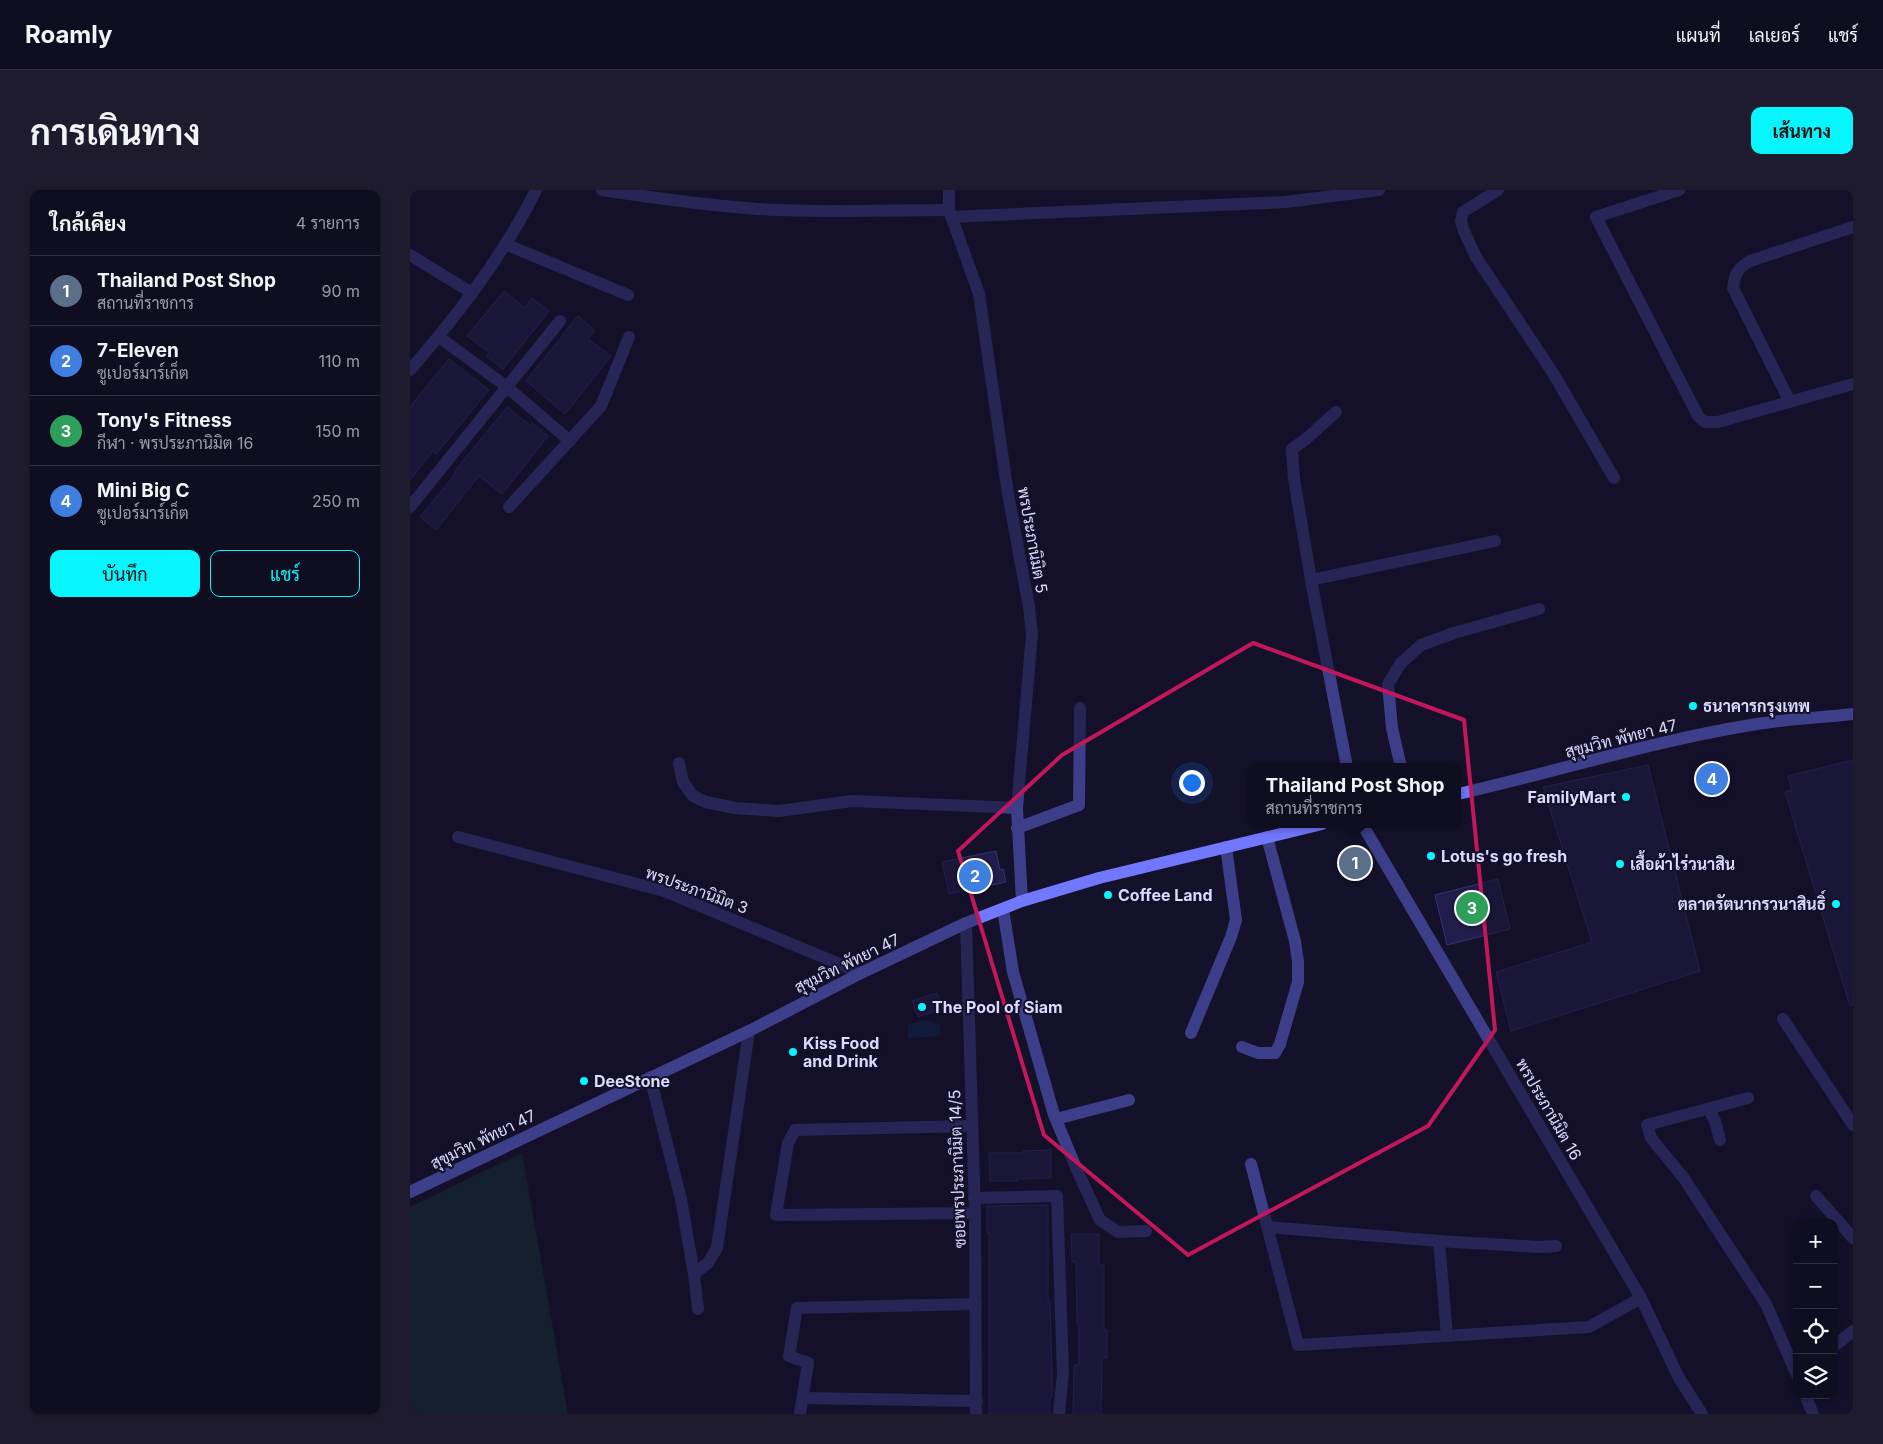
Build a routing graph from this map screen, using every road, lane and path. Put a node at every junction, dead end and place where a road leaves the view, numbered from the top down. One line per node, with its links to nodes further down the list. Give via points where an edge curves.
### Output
1 (536, 190): 9 (street)
2 (602, 190): 7 (street, via 759,209)
3 (1379, 190): 7 (street, via 1286,202)
4 (1498, 190): 22 (street, via 1463,212 1462,229 1476,257 1553,373)
5 (1679, 190): 19 (street, via 1596,216 1698,416 1705,422 1718,422)
6 (949, 191): 7 (street, พรประภานิมิต 5)
7 (950, 214): 34 (street, พรประภานิมิต 5, via 979,294 1008,494 1029,607 1032,634)
8 (1853, 227): 19 (street, via 1750,261 1739,268 1734,278 1732,288)
9 (504, 244): 11 (street); 12 (street)
10 (410, 255): 11 (street)
11 (472, 293): 14 (street)
12 (628, 295)
13 (560, 321): 18 (street)
14 (438, 337): 16 (street); 18 (street)
15 (629, 337): 21 (street, via 601,406)
16 (410, 370)
17 (1853, 384): 19 (street)
18 (507, 387): 21 (street); 23 (street)
19 (1790, 402)
20 (1336, 412): 26 (street, via 1292,449)
21 (570, 441): 24 (street)
22 (1614, 478)
23 (410, 507)
24 (509, 507)
25 (1495, 541): 26 (street)
26 (1311, 580): 30 (street)
27 (1539, 609): 31 (street, via 1421,645 1401,664 1388,684)
28 (1080, 708): 35 (street, via 1079,805)
29 (1853, 714): 33 (street, สุขุมวิท พัทยา 47, via 1739,727)
30 (1346, 763)
31 (1399, 763)
32 (679, 764): 34 (street, via 683,782 693,796 734,808 779,810 852,801)
33 (1461, 793)
34 (1017, 808): 35 (street, พรประภานิมิต 5)
35 (1017, 828): 41 (street, พรประภานิมิต 5)
36 (1305, 828): 39 (street, สุขุมวิท พัทยา 47)
37 (1364, 828): 68 (street, พรประภานิมิต 16)
38 (458, 837): 44 (street, พรประภานิมิต 3, via 664,892)
39 (1267, 837): 40 (street, สุขุมวิท พัทยา 47); 48 (street, via 1295,941 1298,982 1275,1053 1258,1053)
40 (1226, 847): 41 (street, สุขุมวิท พัทยา 47, via 1099,878); 47 (street, via 1236,920)
41 (1022, 901): 42 (street, สุขุมวิท พัทยา 47)
42 (1003, 909): 43 (street, สุขุมวิท พัทยา 47); 53 (street, via 1013,972)
43 (966, 924): 44 (street, สุขุมวิท พัทยา 47); 54 (street, ซอยพรประภานิมิต 14/5)
44 (862, 973): 46 (street, สุขุมวิท พัทยา 47)
45 (1784, 1019): 55 (street)
46 (749, 1031): 49 (street, สุขุมวิท พัทยา 47); 67 (street, via 717,1248 708,1263)
47 (1191, 1033)
48 (1242, 1047)
49 (650, 1077): 58 (street, สุขุมวิท พัทยา 47); 67 (street, via 681,1198)
50 (1748, 1098): 52 (street)
51 (1129, 1100): 53 (street)
52 (1709, 1109): 56 (street); 74 (street, via 1648,1125 1651,1138 1683,1177 1766,1304)
53 (1056, 1119): 63 (street, via 1100,1220 1118,1232)
54 (971, 1126): 60 (street, ซอยพรประภานิมิต 14/5); 61 (street, via 795,1130 788,1143 776,1216)
55 (1853, 1126)
56 (1720, 1140)
57 (1251, 1164): 62 (street)
58 (410, 1192)
59 (1816, 1196): 64 (street)
60 (974, 1198): 61 (street, ซอยพรประภานิมิต 14/5); 80 (street, via 1057,1196 1063,1373)
61 (975, 1213): 69 (street, ซอยพรประภานิมิต 14/5)
62 (1268, 1227): 65 (street); 72 (street, via 1298,1345)
63 (1146, 1231)
64 (1853, 1238)
65 (1439, 1241): 66 (street); 72 (street)
66 (1556, 1246)
67 (694, 1274): 70 (street)
68 (1641, 1298): 72 (street, via 1590,1327); 81 (street, พรประภานิมิต 16, via 1679,1378)
69 (976, 1304): 75 (street, via 797,1308 789,1356 808,1364); 77 (street, ซอยพรประภานิมิต 14/5)
70 (698, 1309)
71 (1853, 1331): 73 (street)
72 (1447, 1336)
73 (1838, 1343)
74 (1793, 1366)
75 (803, 1398): 77 (street); 78 (street)
76 (1807, 1399): 82 (street)
77 (977, 1401): 79 (street, ซอยพรประภานิมิต 14/5)
78 (800, 1414)
79 (976, 1414)
80 (1059, 1414)
81 (1702, 1414)
82 (1813, 1414)

